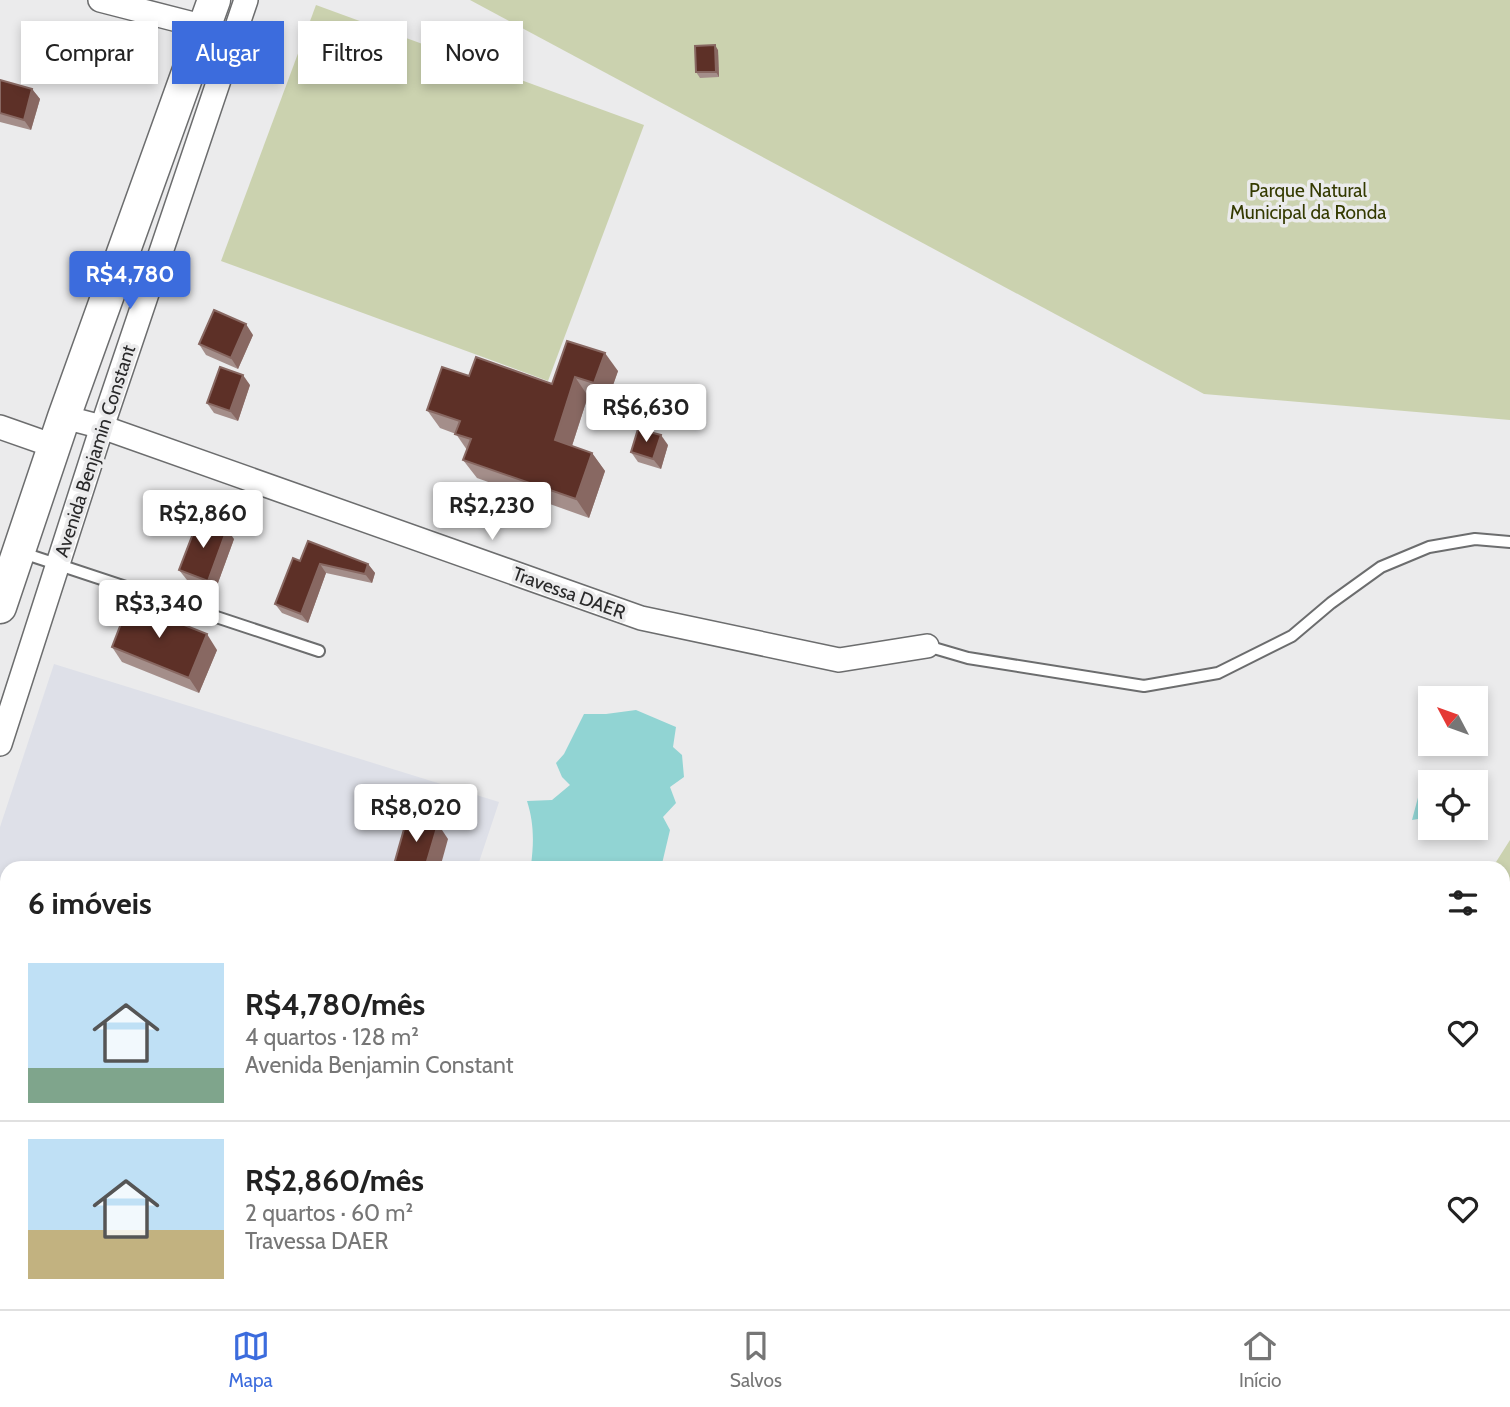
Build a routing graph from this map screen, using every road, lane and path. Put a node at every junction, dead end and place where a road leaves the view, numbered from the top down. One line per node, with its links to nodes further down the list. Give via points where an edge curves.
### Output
1 (100, 0): 3 (street)
2 (246, 0): 5 (street, Avenida Benjamin Constant)
3 (209, 13): 4 (main road, Avenida Benjamin Constant)
4 (64, 416): 5 (street, Travessa DAER); 7 (main road, Avenida Benjamin Constant)
5 (103, 427): 10 (street, Avenida Benjamin Constant); 12 (street, Travessa DAER, via 641,618 839,660)
6 (0, 428): 7 (street)
7 (54, 446): 9 (main road, Avenida Benjamin Constant)
8 (1510, 542): 12 (lane, via 1475,540 1429,547 1381,567 1292,636 1218,673 1144,686 968,658)
9 (18, 551): 10 (lane); 11 (main road, Avenida Benjamin Constant)
10 (58, 564): 13 (lane); 14 (street, Avenida Benjamin Constant)
11 (0, 607)
12 (927, 646)
13 (319, 651)
14 (0, 744)

